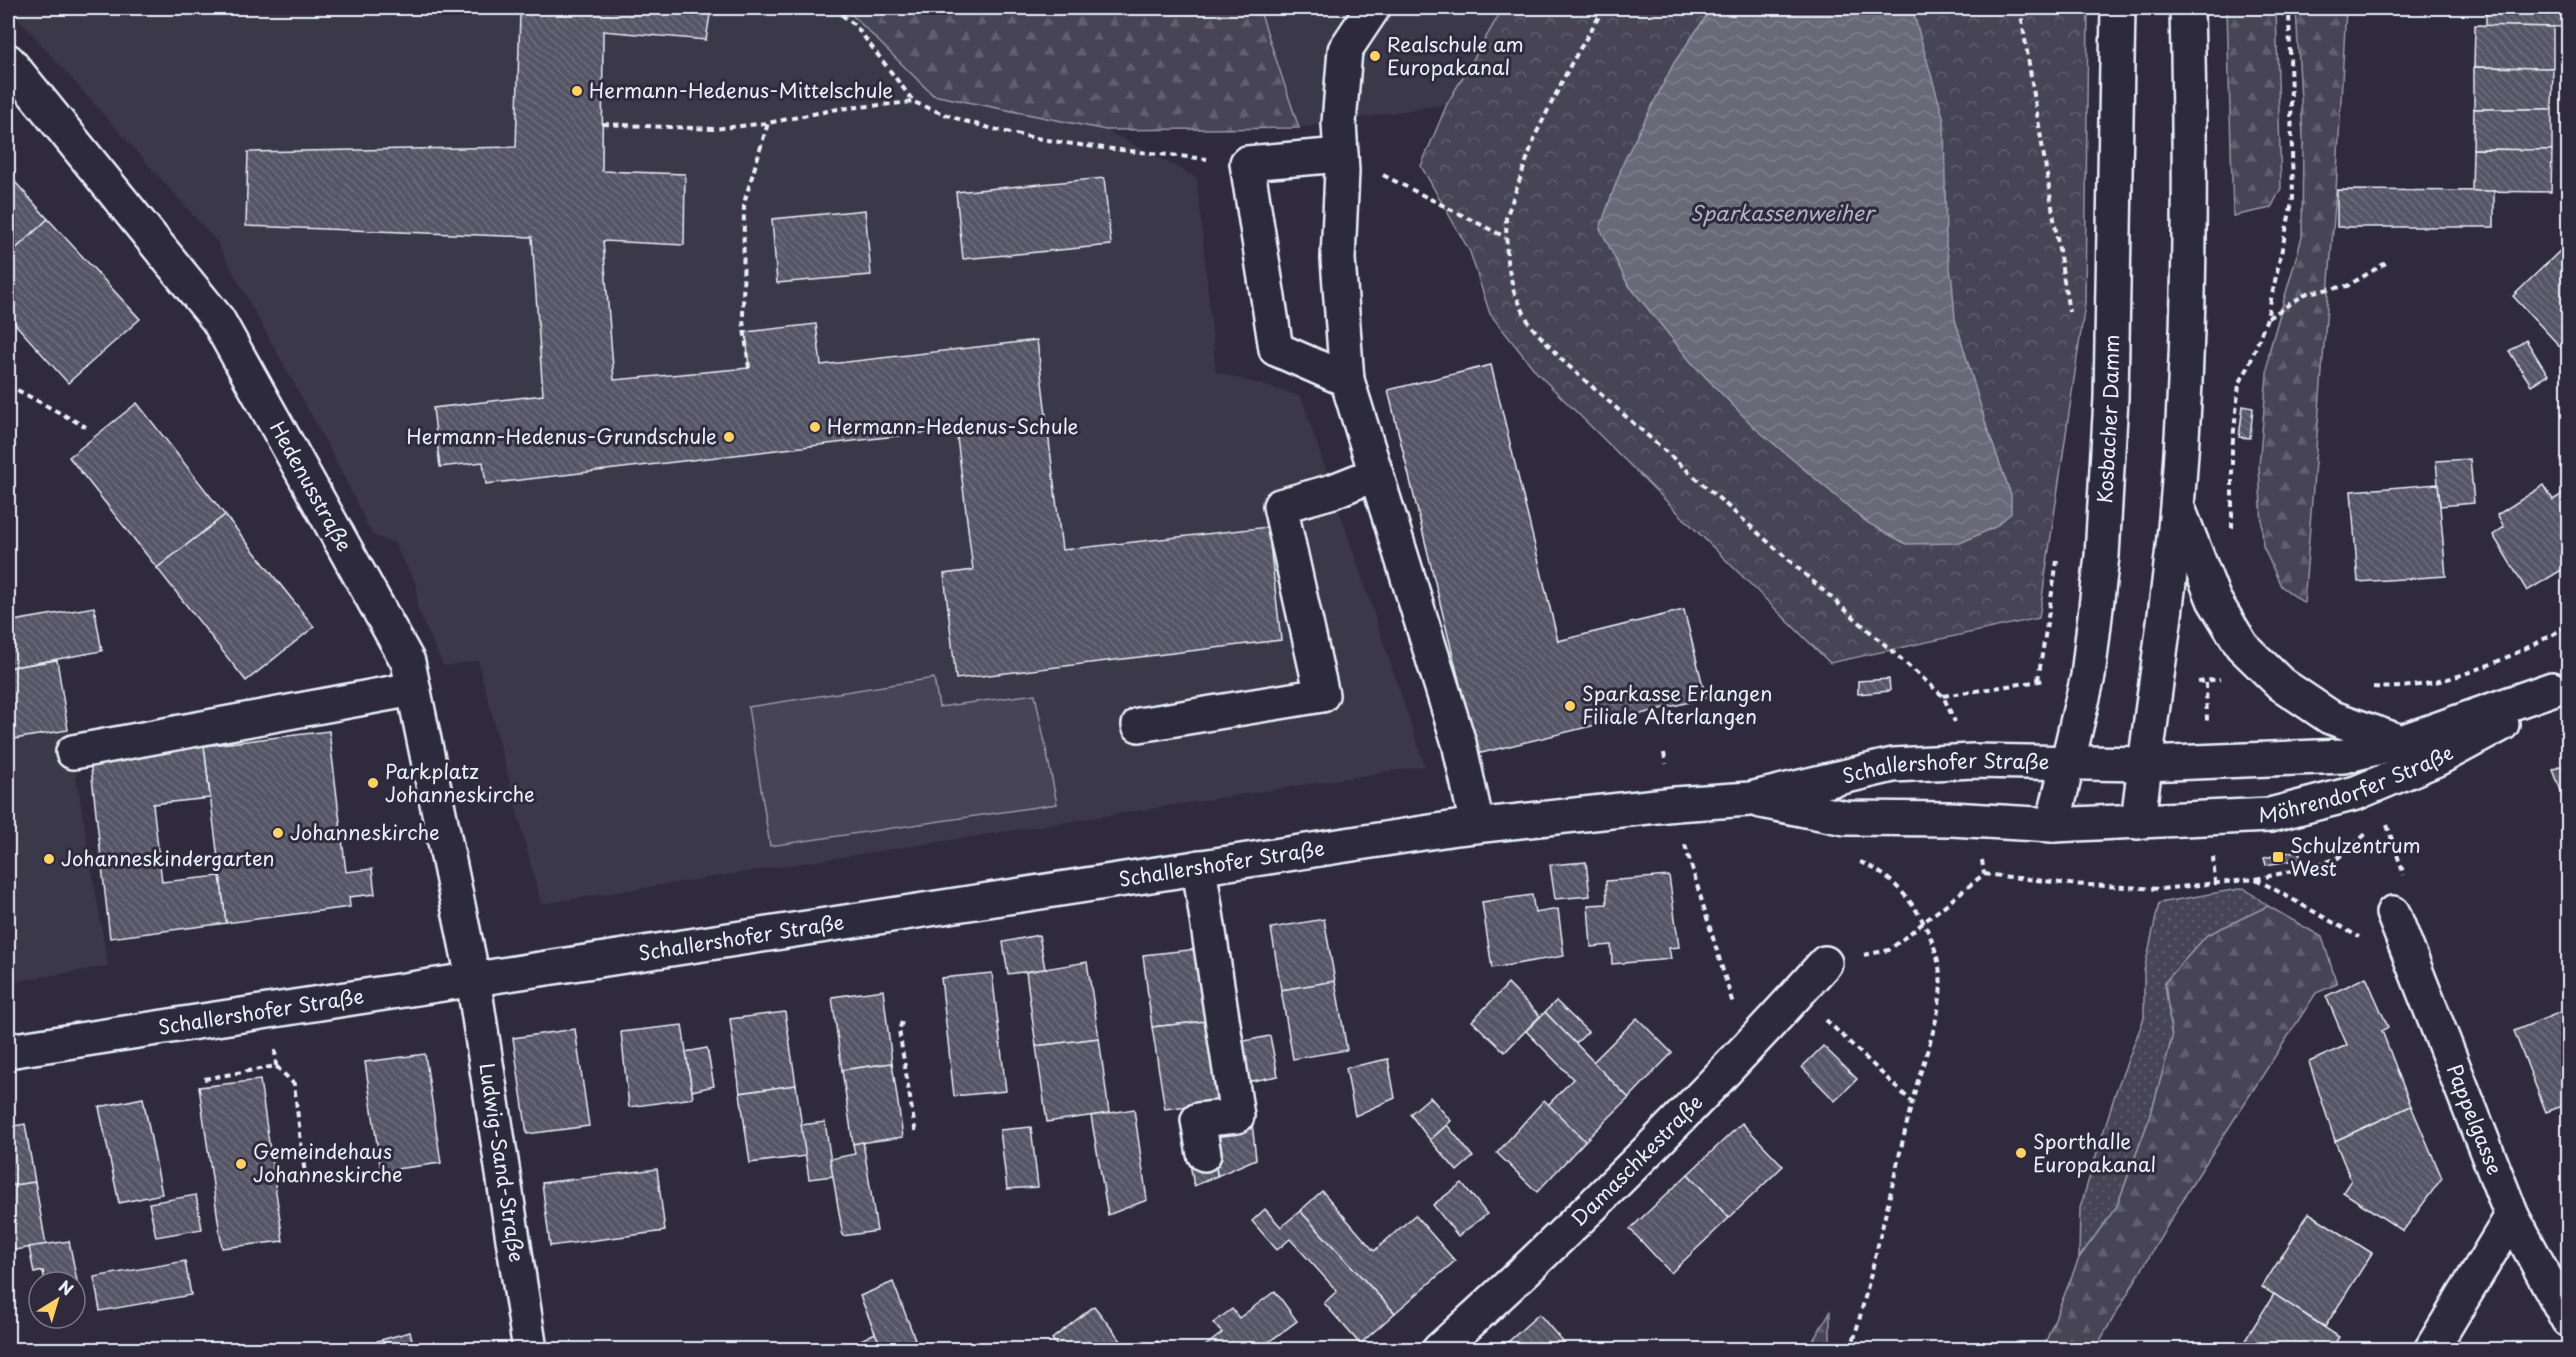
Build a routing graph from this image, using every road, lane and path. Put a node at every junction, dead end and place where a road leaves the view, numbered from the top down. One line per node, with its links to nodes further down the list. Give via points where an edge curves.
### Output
1 (833, 8): 9 (path, via 855,25)
2 (1373, 8): 13 (street, via 1345,50 1340,123)
3 (1604, 8): 14 (path, via 1536,134 1506,218)
4 (2020, 8): 16 (path)
5 (2118, 8): 36 (street, Kosbacher Damm, via 2111,398 2102,545 2088,676)
6 (2187, 8): 23 (street, via 2189,226)
7 (2289, 8): 17 (path, via 2293,198)
8 (8, 61): 31 (street, Hedenusstraße, via 218,320 408,662)
9 (914, 102): 10 (path, via 838,109); 12 (path, via 994,131)
10 (768, 123): 11 (path, via 713,129); 18 (path, via 744,203 743,320)
11 (603, 124)
12 (1247, 163): 13 (street); 19 (street, via 1276,349)
13 (1342, 163): 14 (path, via 1376,171); 19 (street, via 1338,259)
14 (1505, 237): 25 (path, via 1514,292 1530,325 1563,361 1944,696 2038,680)
15 (2389, 261): 17 (path, via 2348,286 2307,293)
16 (2070, 316)
17 (2267, 318): 24 (path, via 2238,384 2232,449)
18 (749, 368)
19 (1347, 380): 22 (street)
20 (8, 385): 21 (path)
21 (86, 427)
22 (1376, 474): 32 (street, via 1280,506 1322,695); 42 (street, via 1459,743)
23 (2177, 506): 27 (street, via 2214,600 2242,646); 37 (street)
24 (2231, 539)
25 (2059, 554)
26 (2568, 626): 30 (path, via 2519,653 2452,677 2392,688)
27 (2260, 665): 28 (path); 33 (street, via 2330,717)
28 (2206, 683)
29 (2560, 685): 33 (street, Möhrendorfer Straße); 41 (street, Möhrendorfer Straße, via 2438,759 2356,793 2270,815)
30 (2371, 687)
31 (413, 689): 34 (street); 53 (street, Hedenusstraße)
32 (1139, 725)
33 (2401, 742): 37 (street, Möhrendorfer Straße, via 2343,756)
34 (73, 752)
35 (1664, 753): 39 (path)
36 (2069, 764): 37 (street, Schallershofer Straße); 38 (street, Schallershofer Straße, via 1963,761 1893,765); 43 (street, Kosbacher Damm)
37 (2145, 765): 41 (street)
38 (1750, 799): 39 (street, Schallershofer Straße); 43 (street, Schallershofer Straße, via 1845,818)
39 (1675, 804): 42 (street, Schallershofer Straße)
40 (2385, 818): 49 (path, via 2408,889)
41 (2139, 822): 43 (street, Schallershofer Straße)
42 (1477, 825): 46 (street, Schallershofer Straße)
43 (2053, 825)
44 (1696, 842): 56 (path, via 1684,842)
45 (1852, 859): 50 (path, via 1887,879)
46 (1199, 867): 53 (street, Schallershofer Straße); 63 (street, via 1237,1116 1198,1120)
47 (2255, 879): 52 (path)
48 (2215, 882): 50 (path, via 2134,889 1984,874)
49 (2393, 914): 52 (street, Pappelgasse)
50 (1924, 922): 51 (path, via 1889,950); 61 (path, via 1936,953 1941,995)
51 (1825, 963): 54 (street, Damaschkestraße)
52 (2415, 969): 65 (street, Pappelgasse)
53 (472, 978): 58 (street, Schallershofer Straße); 67 (street, Ludwig-Sand-Straße)
54 (1798, 994): 56 (street, Damaschkestraße); 61 (path)
55 (902, 1022): 62 (path, via 899,1030)
56 (1746, 1048): 68 (street, Damaschkestraße, via 1517,1279)
57 (275, 1049): 59 (path)
58 (8, 1051)
59 (276, 1066): 60 (path); 64 (path, via 294,1084)
60 (204, 1078)
61 (1912, 1102): 69 (path)
62 (916, 1135)
63 (1204, 1154)
64 (305, 1175)
65 (2512, 1216): 66 (street, Pappelgasse); 70 (street)
66 (2568, 1320)
67 (530, 1350)
68 (1439, 1350)
69 (1851, 1350)
70 (2431, 1350)

